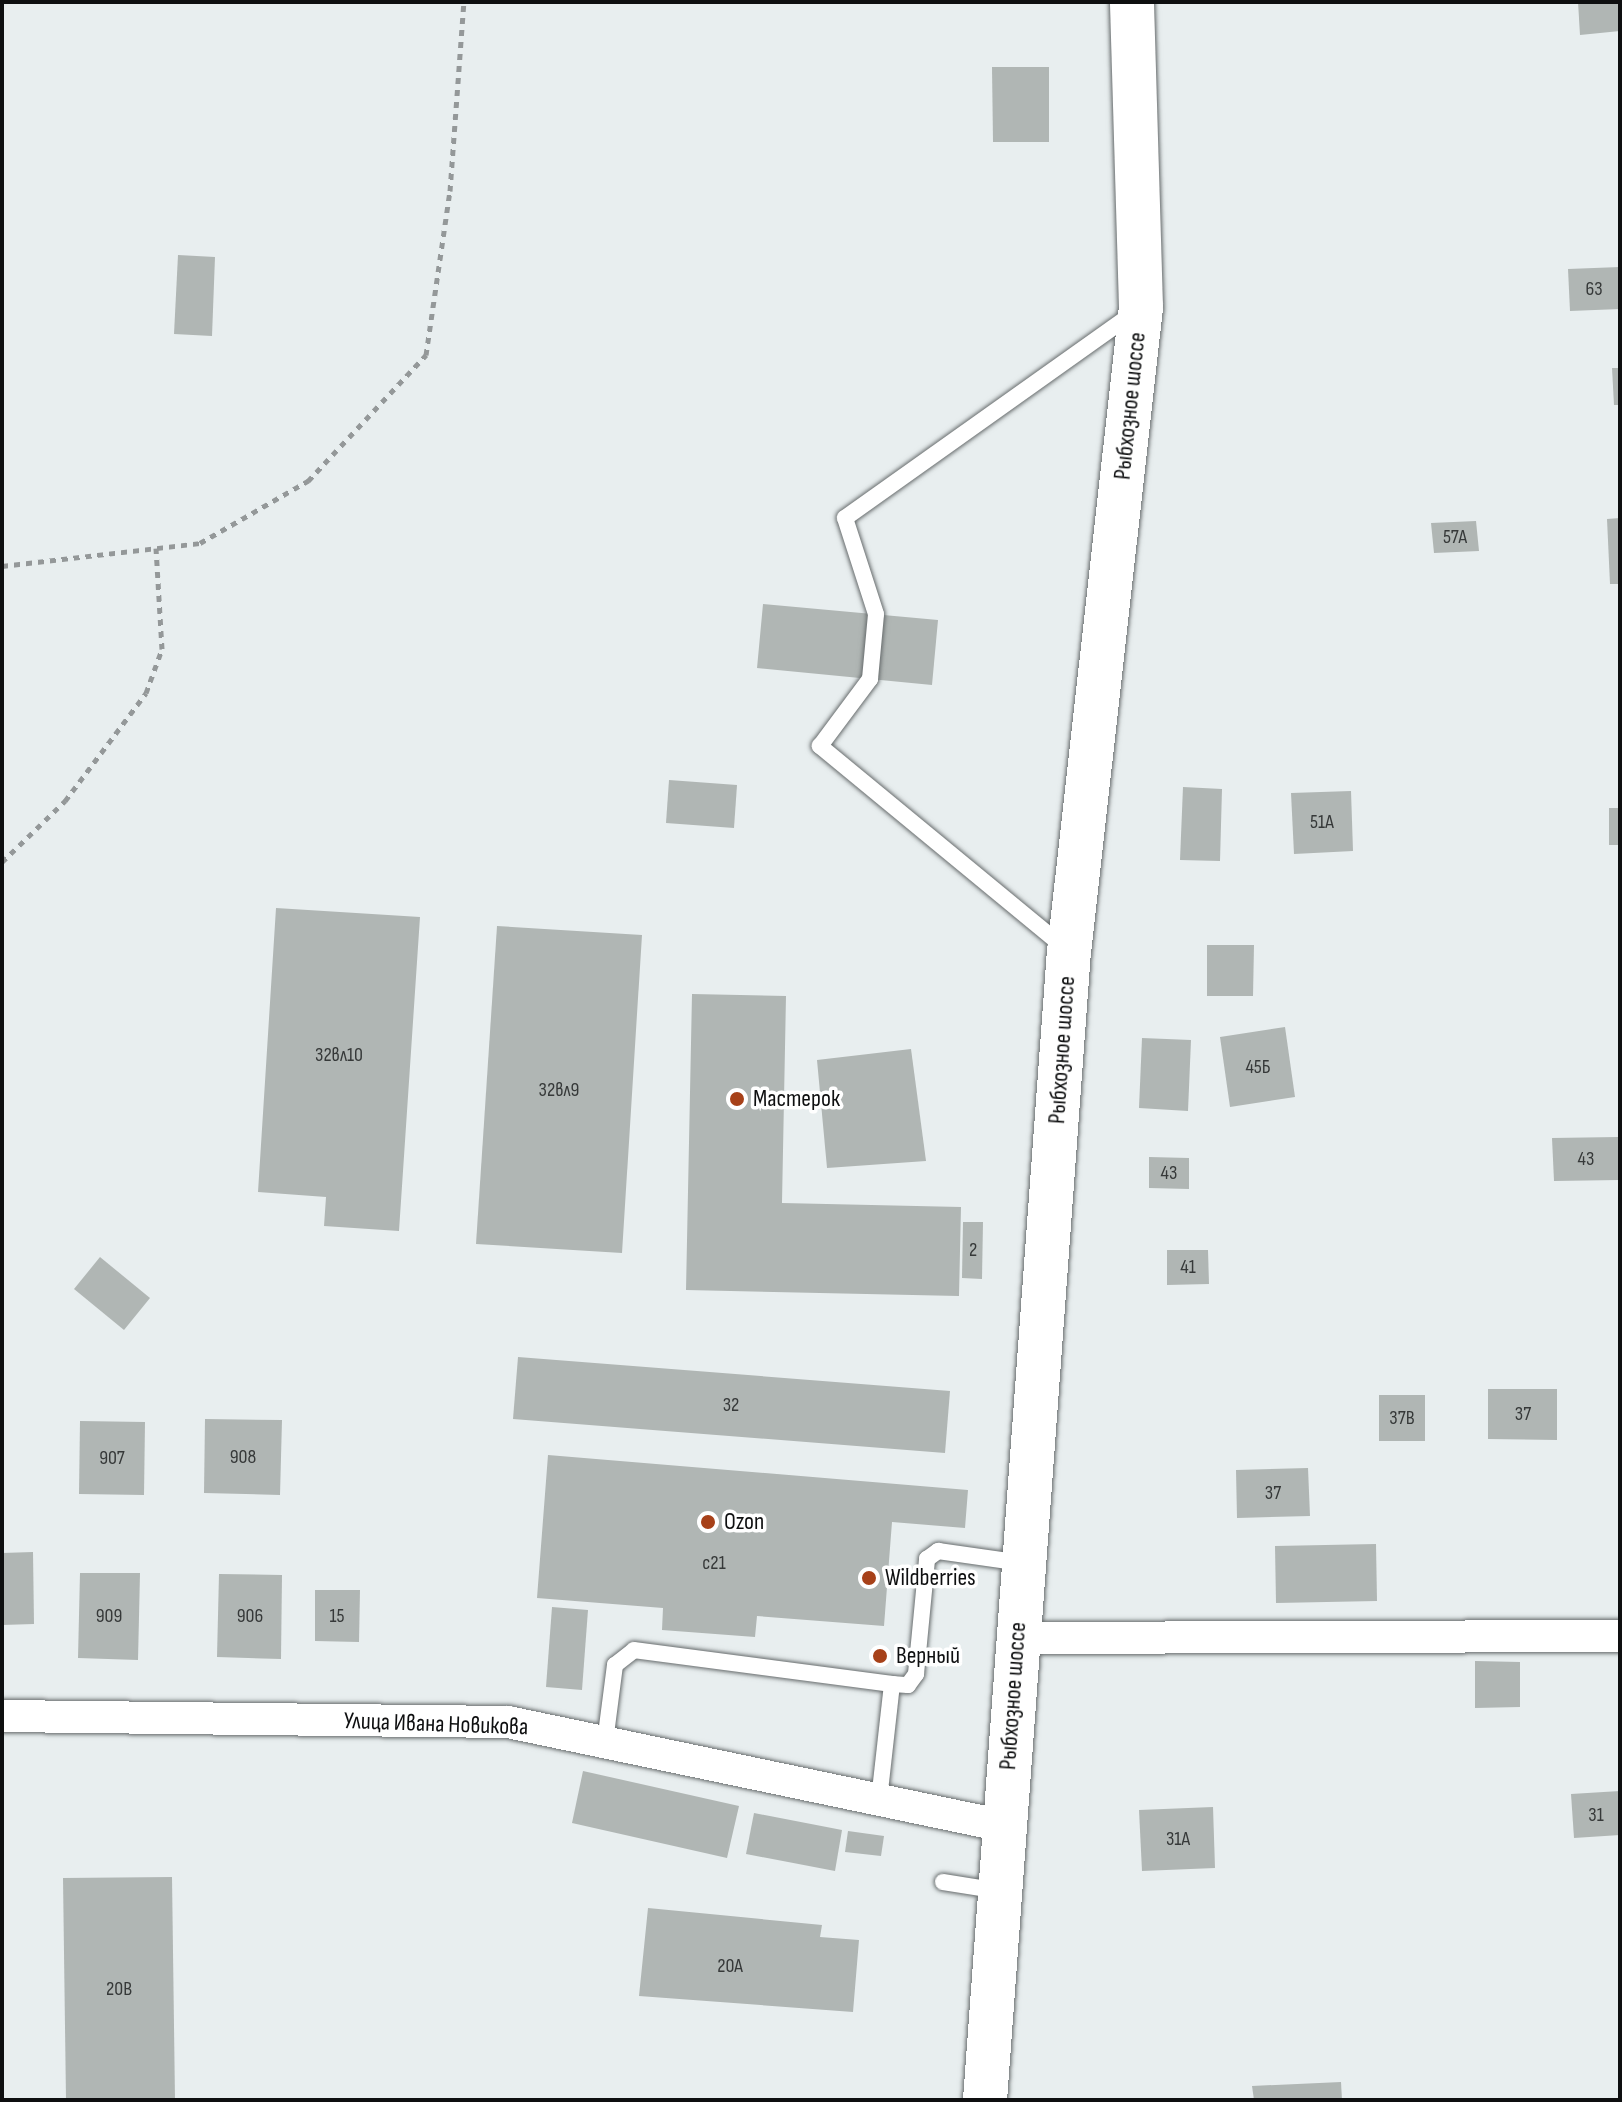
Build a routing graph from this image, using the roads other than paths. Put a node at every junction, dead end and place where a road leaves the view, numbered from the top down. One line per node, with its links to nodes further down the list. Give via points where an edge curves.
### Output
1 (1132, 2): 2 (main road, Рыбхозное шоссе)
2 (1141, 307): 3 (main road, Рыбхозное шоссе); 3 (lane, via 845,518 876,614 870,679 820,746)
3 (1069, 952): 4 (main road, Рыбхозное шоссе)
4 (1023, 1563): 6 (main road, Рыбхозное шоссе); 7 (lane, via 938,1551 927,1559 916,1674 908,1685)
5 (1620, 1636): 6 (street)
6 (1017, 1638): 11 (main road, Рыбхозное шоссе)
7 (892, 1684): 9 (lane, via 634,1650 615,1665); 10 (lane)
8 (2, 1716): 9 (street, Улица Ивана Новикова, via 508,1722)
9 (605, 1742): 10 (street, Улица Ивана Новикова)
10 (879, 1800): 11 (street, Улица Ивана Новикова)
11 (1004, 1826): 13 (main road, Рыбхозное шоссе)
12 (943, 1882): 13 (lane)
13 (1000, 1891): 14 (main road, Рыбхозное шоссе)
14 (985, 2100)

